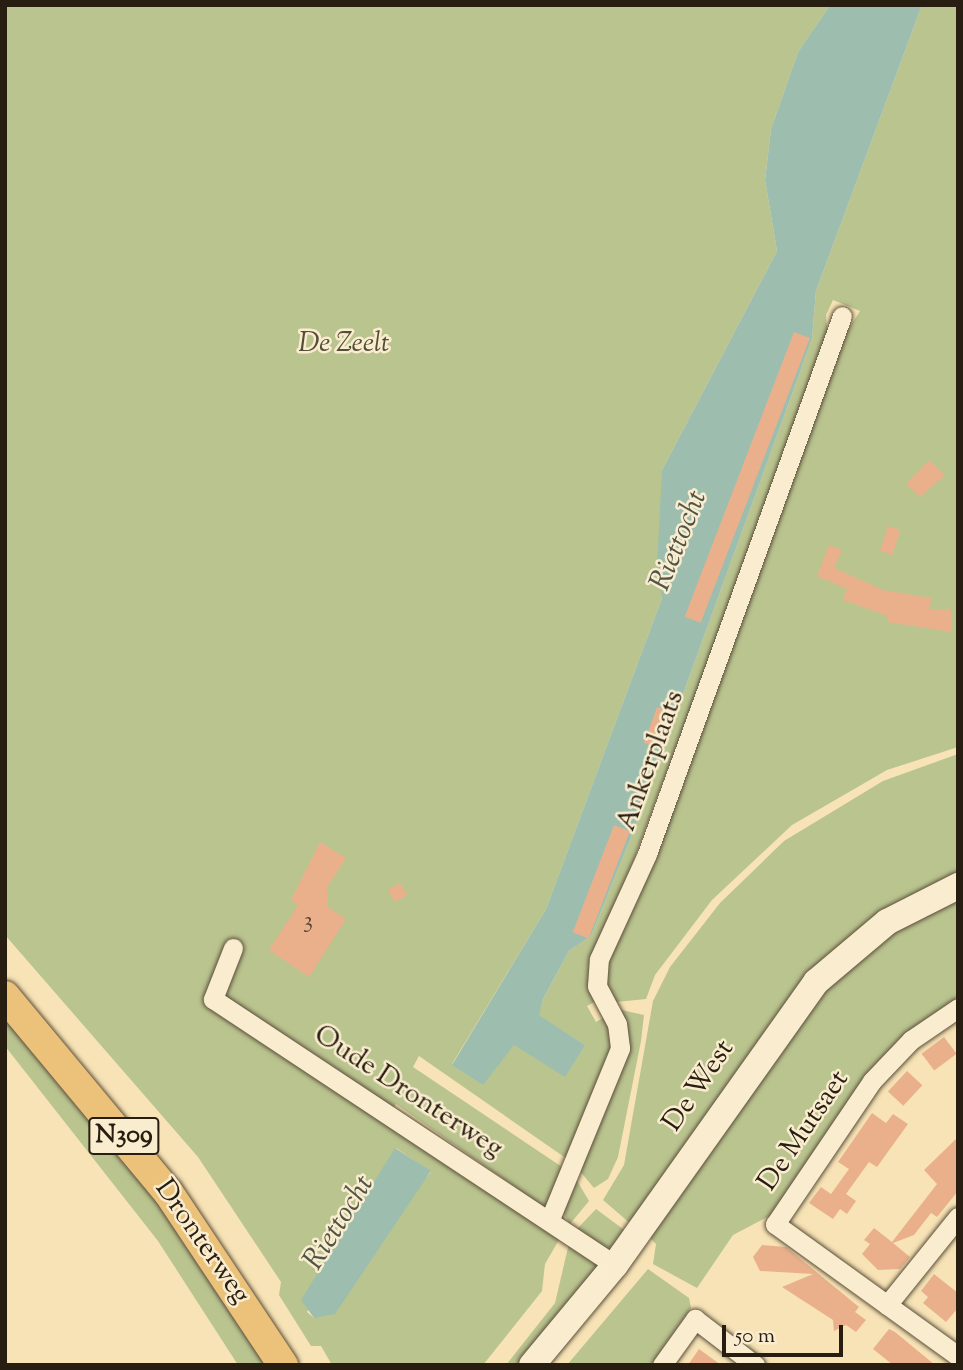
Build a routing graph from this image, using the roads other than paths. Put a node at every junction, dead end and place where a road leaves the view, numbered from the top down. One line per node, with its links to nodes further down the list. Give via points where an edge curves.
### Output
1 (842, 316): 7 (street, Ankerplaats, via 647,854 599,959 597,986 617,1024 620,1048)
2 (958, 886): 8 (main road, De West, via 887,922 816,982)
3 (233, 948): 7 (street, Oude Dronterweg, via 213,999)
4 (5, 996): 11 (main road, Dronterweg / N309, via 168,1192)
5 (958, 1008): 9 (street, De Mutsaet, via 911,1040 872,1081 775,1224)
6 (958, 1217): 9 (street)
7 (550, 1219): 8 (street, Oude Dronterweg)
8 (615, 1265): 12 (main road, De West)
9 (887, 1304): 10 (street, De Mutsaet)
10 (958, 1356)
11 (283, 1365)
12 (532, 1365)
13 (662, 1365): 14 (street, via 695,1319)
14 (755, 1365)

